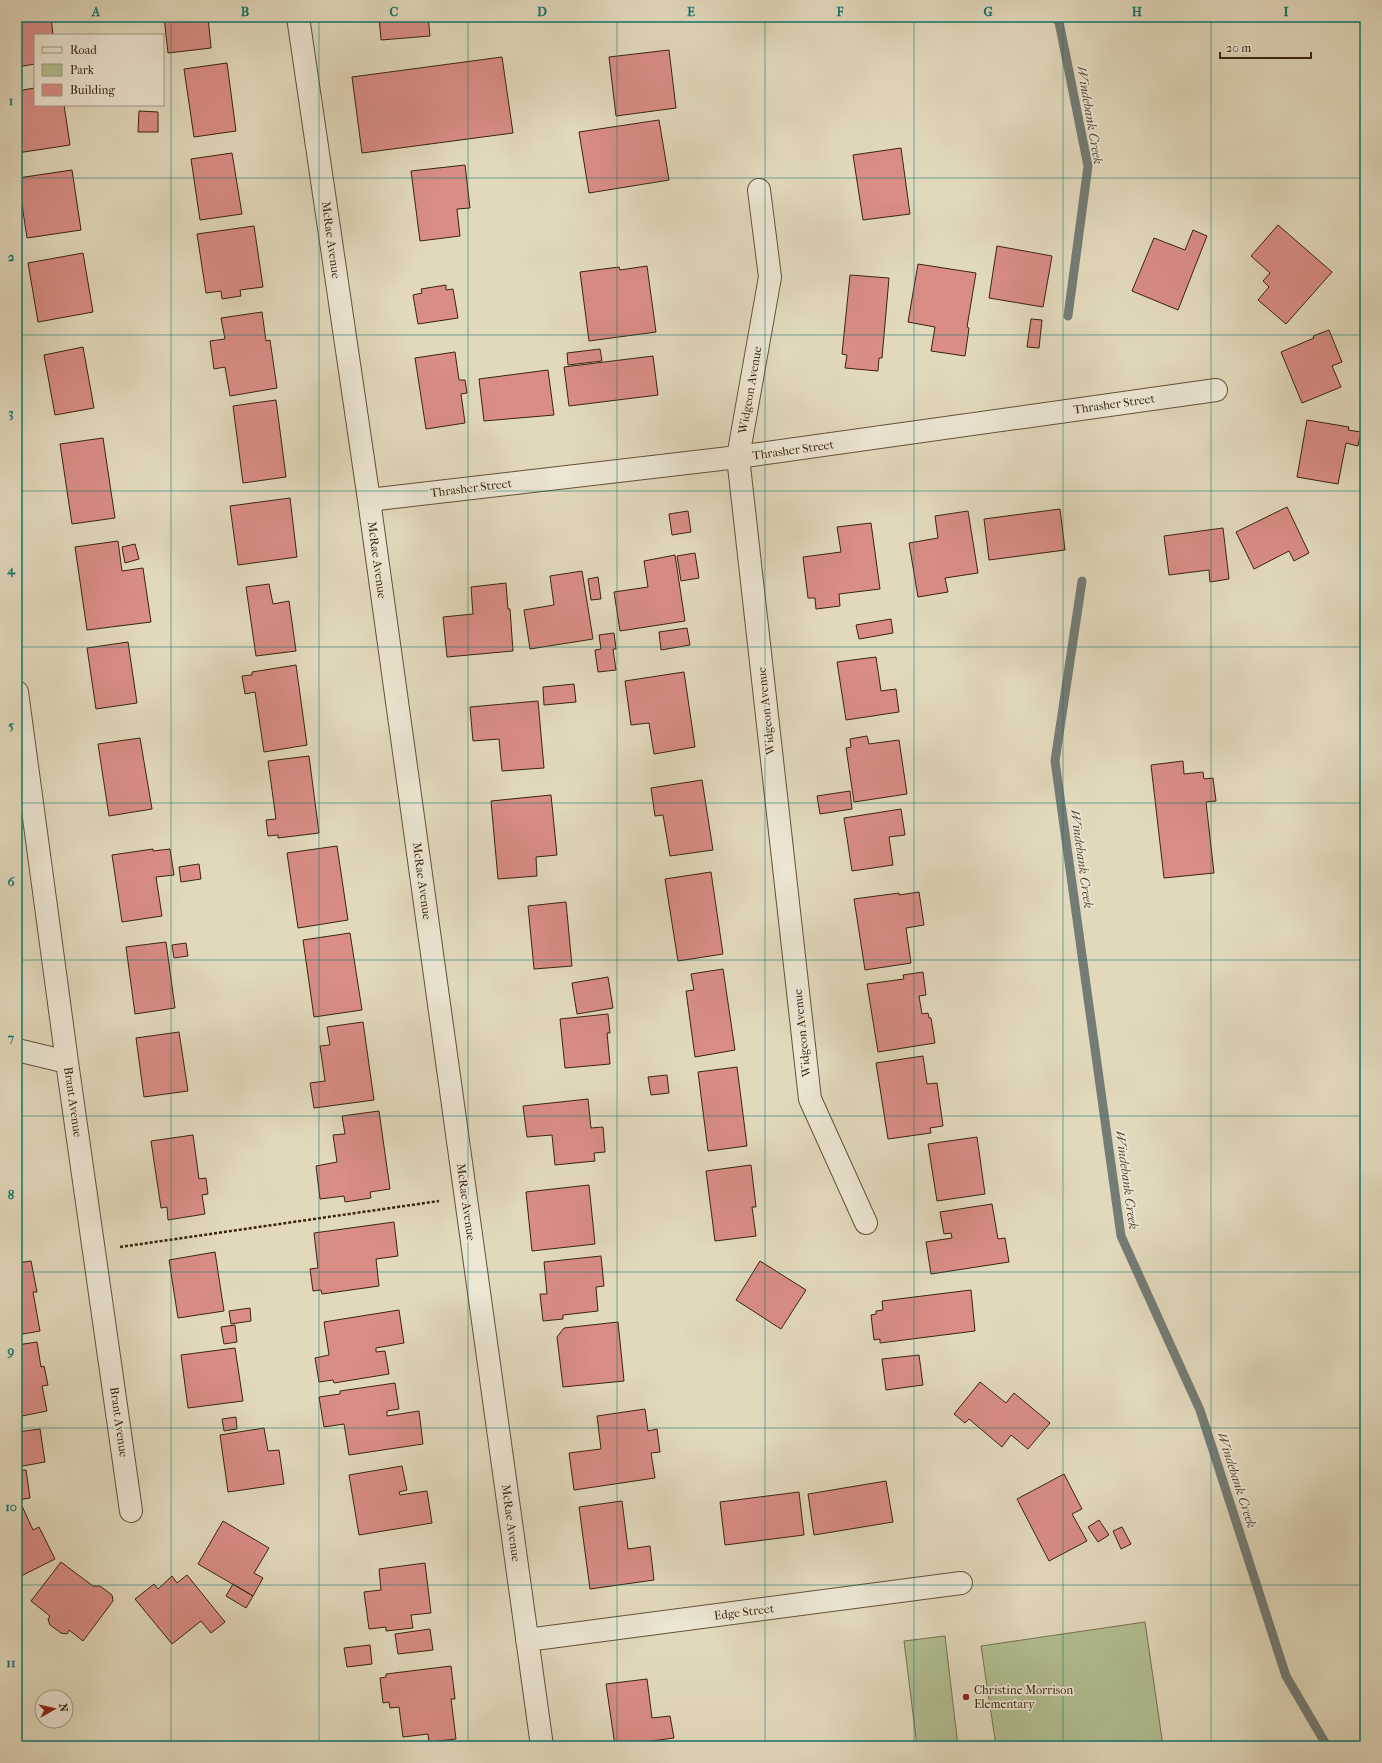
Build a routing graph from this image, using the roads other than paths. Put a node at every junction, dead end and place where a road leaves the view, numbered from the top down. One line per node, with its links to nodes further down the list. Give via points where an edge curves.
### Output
1 (298, 17): 5 (street, McRae Avenue)
2 (759, 190): 4 (street, Widgeon Avenue, via 770,277)
3 (1216, 390): 4 (street, Thrasher Street)
4 (738, 457): 5 (street, Thrasher Street); 9 (street, Widgeon Avenue, via 810,1099)
5 (368, 500): 12 (street, McRae Avenue)
6 (17, 692): 8 (street, Brant Avenue)
7 (17, 1050): 8 (street)
8 (67, 1062): 10 (street, Brant Avenue)
9 (866, 1222)
10 (131, 1511)
11 (961, 1583): 12 (street, Edge Street)
12 (527, 1640): 13 (street, McRae Avenue)
13 (542, 1746)

